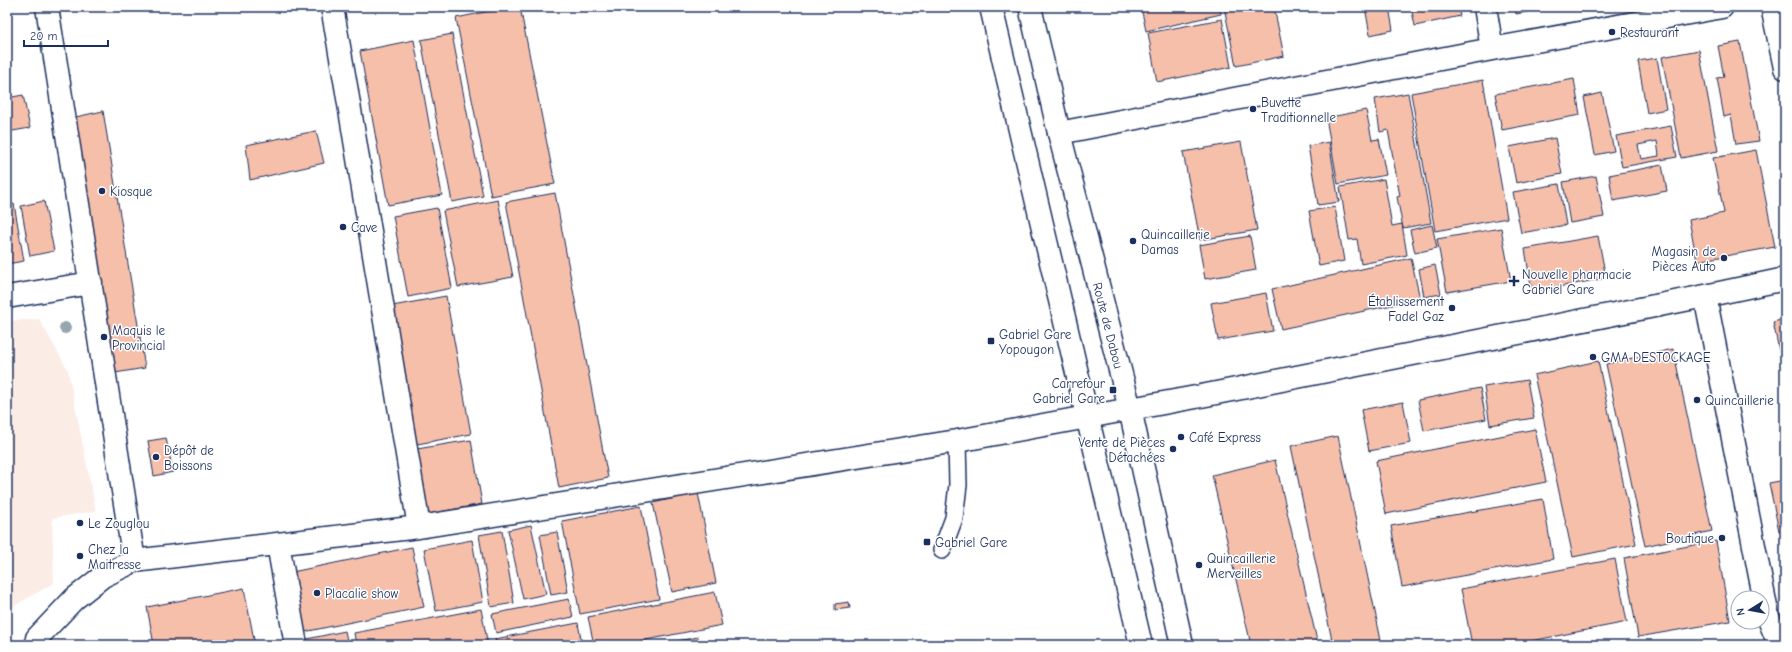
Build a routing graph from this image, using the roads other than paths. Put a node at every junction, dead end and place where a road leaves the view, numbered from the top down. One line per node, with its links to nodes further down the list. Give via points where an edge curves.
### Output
1 (48, 7): 12 (street)
2 (332, 7): 18 (street)
3 (991, 7): 16 (street)
4 (1030, 7): 10 (street, Route de Dabou)
5 (1485, 7): 8 (street)
6 (1722, 7): 8 (street)
7 (1772, 7): 9 (street)
8 (1492, 49): 10 (street)
9 (1785, 68)
10 (1059, 133): 15 (street, Route de Dabou)
11 (1785, 279): 14 (street)
12 (91, 283): 13 (street); 21 (street)
13 (7, 296)
14 (1705, 296): 15 (street); 26 (street, via 1768,617)
15 (1130, 409): 16 (street); 25 (street, Route de Dabou)
16 (1088, 418): 17 (street); 24 (street)
17 (957, 441): 18 (street); 20 (lane, via 958,485 954,518)
18 (419, 527): 19 (street)
19 (278, 544): 21 (street); 23 (street)
20 (942, 550)
21 (134, 561): 22 (street, via 103,576 74,599 37,638)
22 (36, 645)
23 (296, 645)
24 (1141, 645)
25 (1182, 645)
26 (1781, 645)

